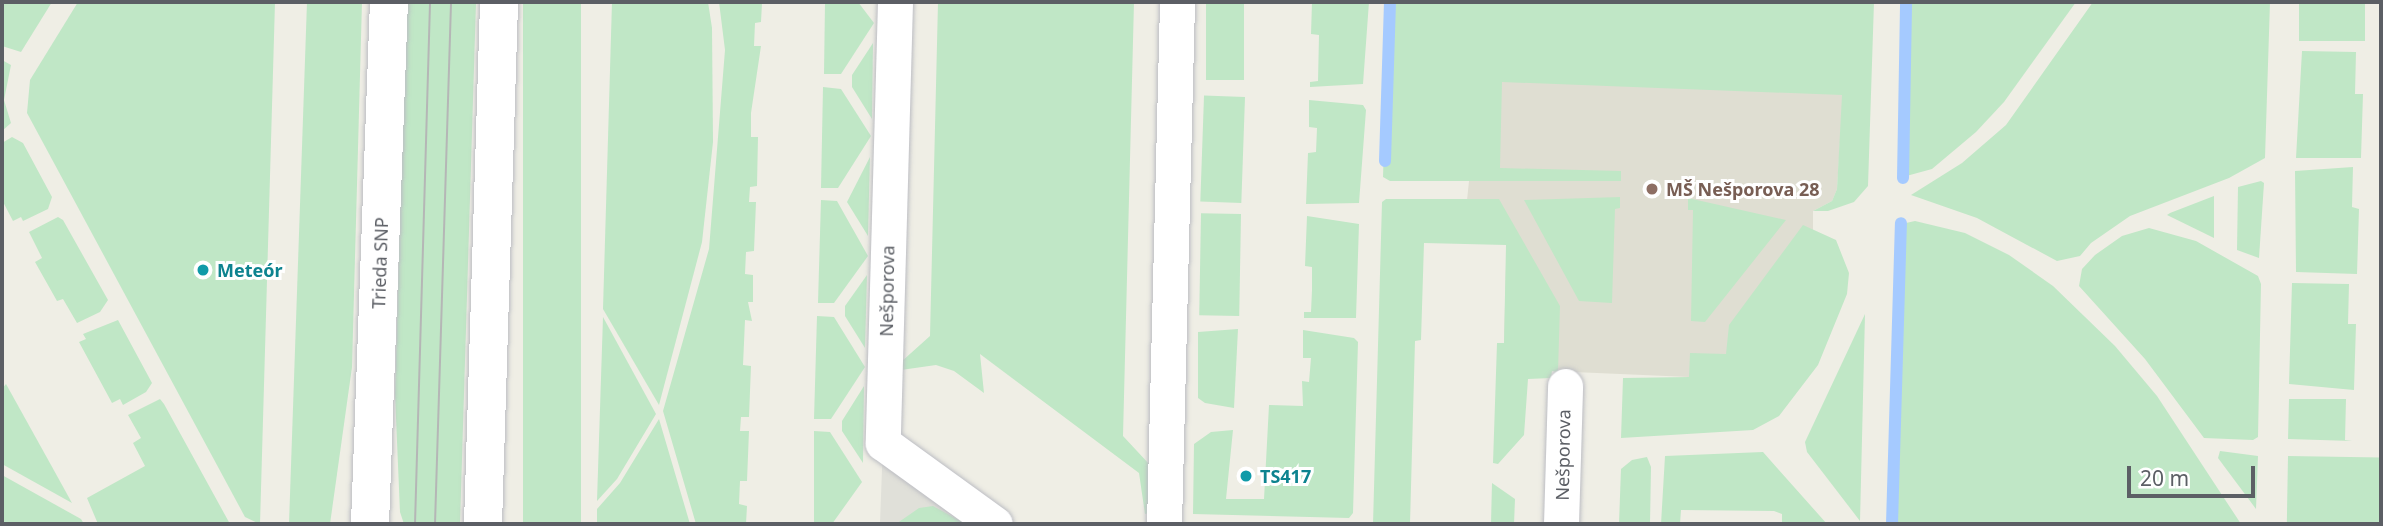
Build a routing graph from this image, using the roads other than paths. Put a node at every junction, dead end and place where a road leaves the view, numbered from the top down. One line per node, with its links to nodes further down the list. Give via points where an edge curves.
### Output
1 (388, 2): 6 (street, Trieda SNP)
2 (499, 2): 7 (street)
3 (895, 2): 8 (street, Nešporova, via 883,443)
4 (1177, 2): 9 (street)
5 (1565, 386): 10 (street, Nešporova)
6 (370, 524)
7 (484, 524)
8 (995, 524)
9 (1164, 524)
10 (1562, 524)

